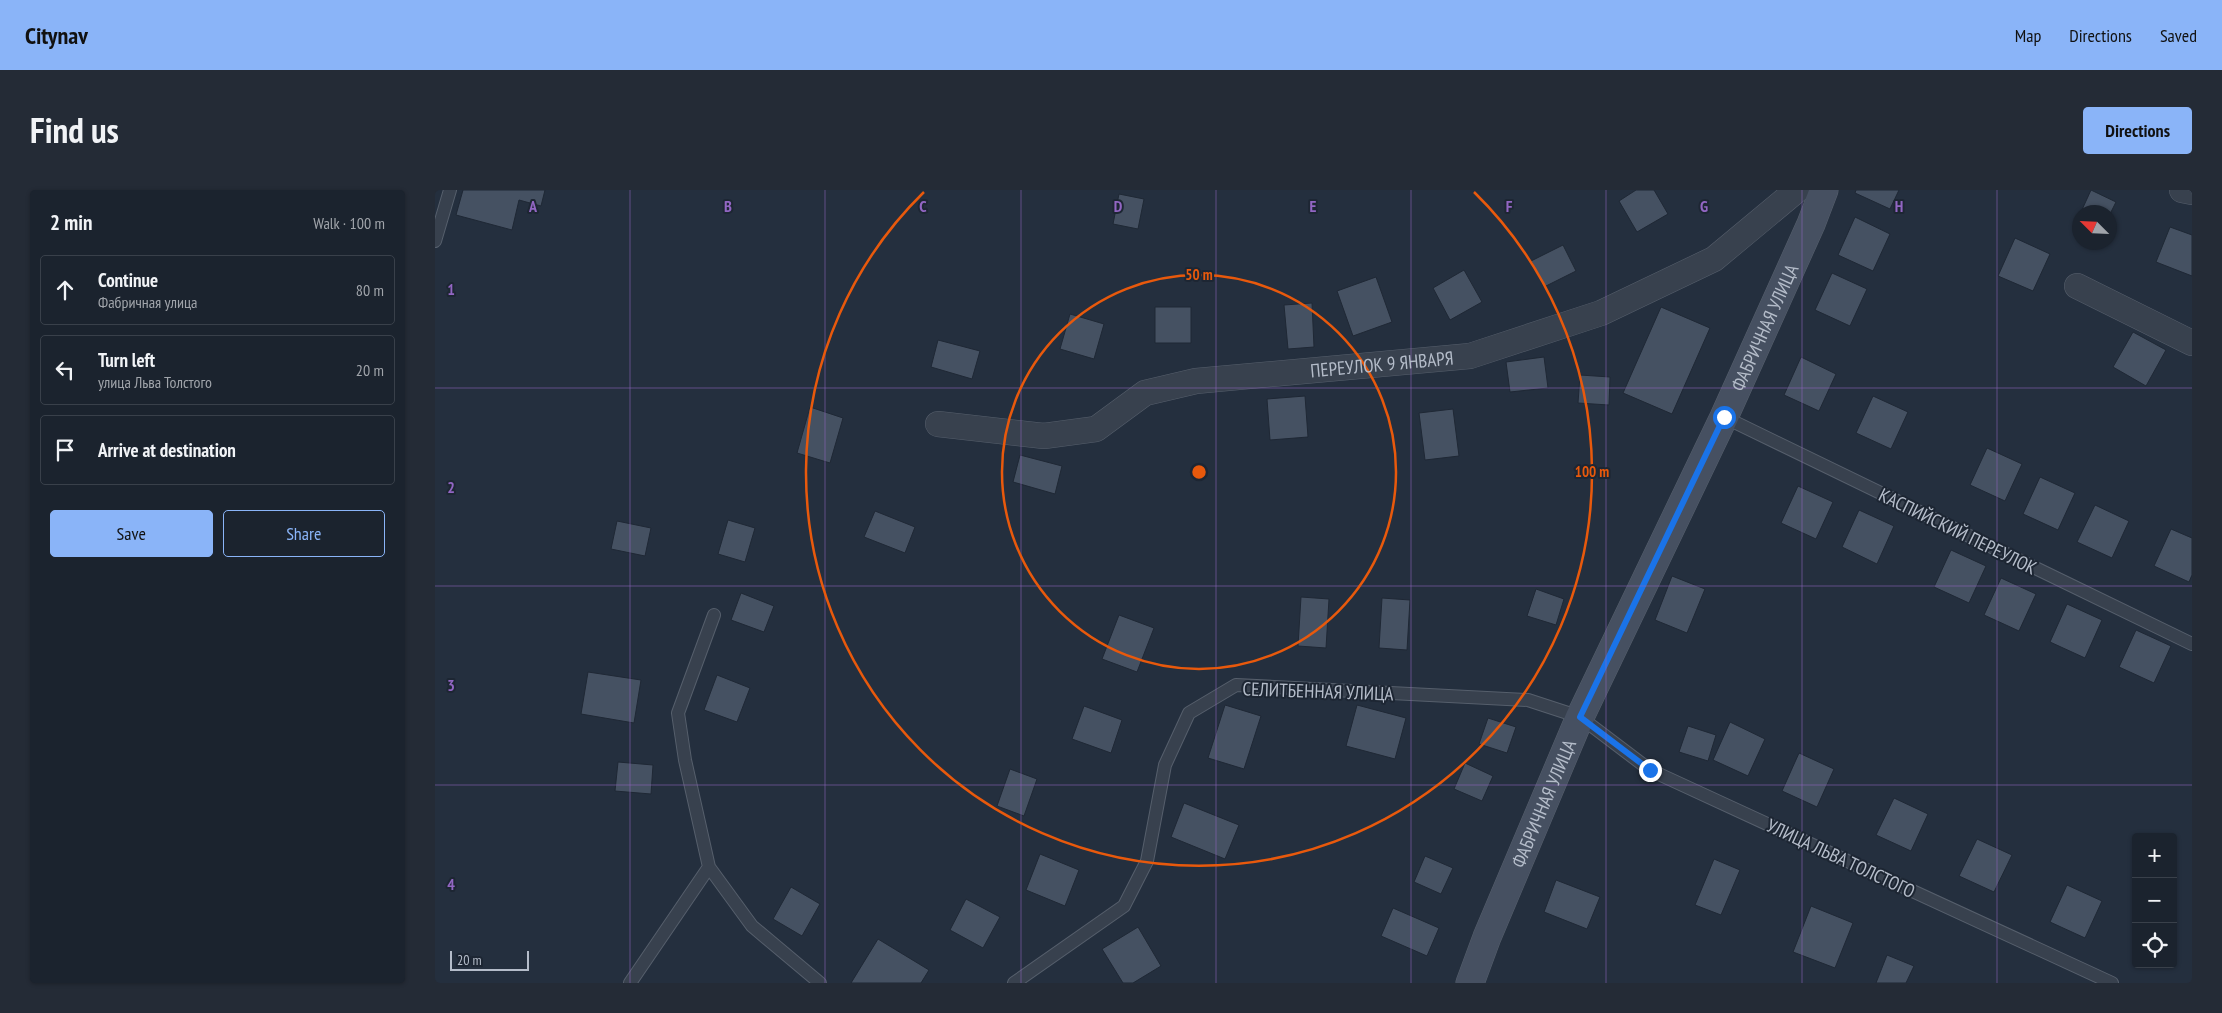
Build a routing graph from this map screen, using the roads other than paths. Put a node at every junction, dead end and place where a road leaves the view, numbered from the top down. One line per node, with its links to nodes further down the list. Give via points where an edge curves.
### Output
1 (450, 190): 6 (lane)
2 (1797, 190): 10 (street, ПЕРЕУЛОК 9 ЯНВАРЯ, via 1714,259 1601,313 1470,356 1196,381 1145,393 1096,429 1044,436)
3 (1824, 190): 9 (street, ФАБРИЧНАЯ УЛИЦА)
4 (2182, 190): 5 (street)
5 (2192, 192)
6 (435, 241)
7 (2077, 286): 8 (street)
8 (2192, 343)
9 (1724, 417): 12 (lane, КАСПИЙСКИЙ ПЕРЕУЛОК); 13 (street, ФАБРИЧНАЯ УЛИЦА)
10 (937, 424)
11 (713, 615): 14 (lane, via 678,713)
12 (2192, 644)
13 (1580, 717): 17 (lane, СЕЛИТБЕННАЯ УЛИЦА, via 1528,700 1237,685 1189,713 1165,765 1147,861 1124,906); 18 (street, ФАБРИЧНАЯ УЛИЦА); 19 (lane, УЛИЦА ЛЬВА ТОЛСТОГО, via 1650,770)
14 (709, 867): 15 (lane); 16 (lane, via 752,926)
15 (630, 983)
16 (820, 983)
17 (1014, 983)
18 (1470, 983)
19 (2111, 983)

